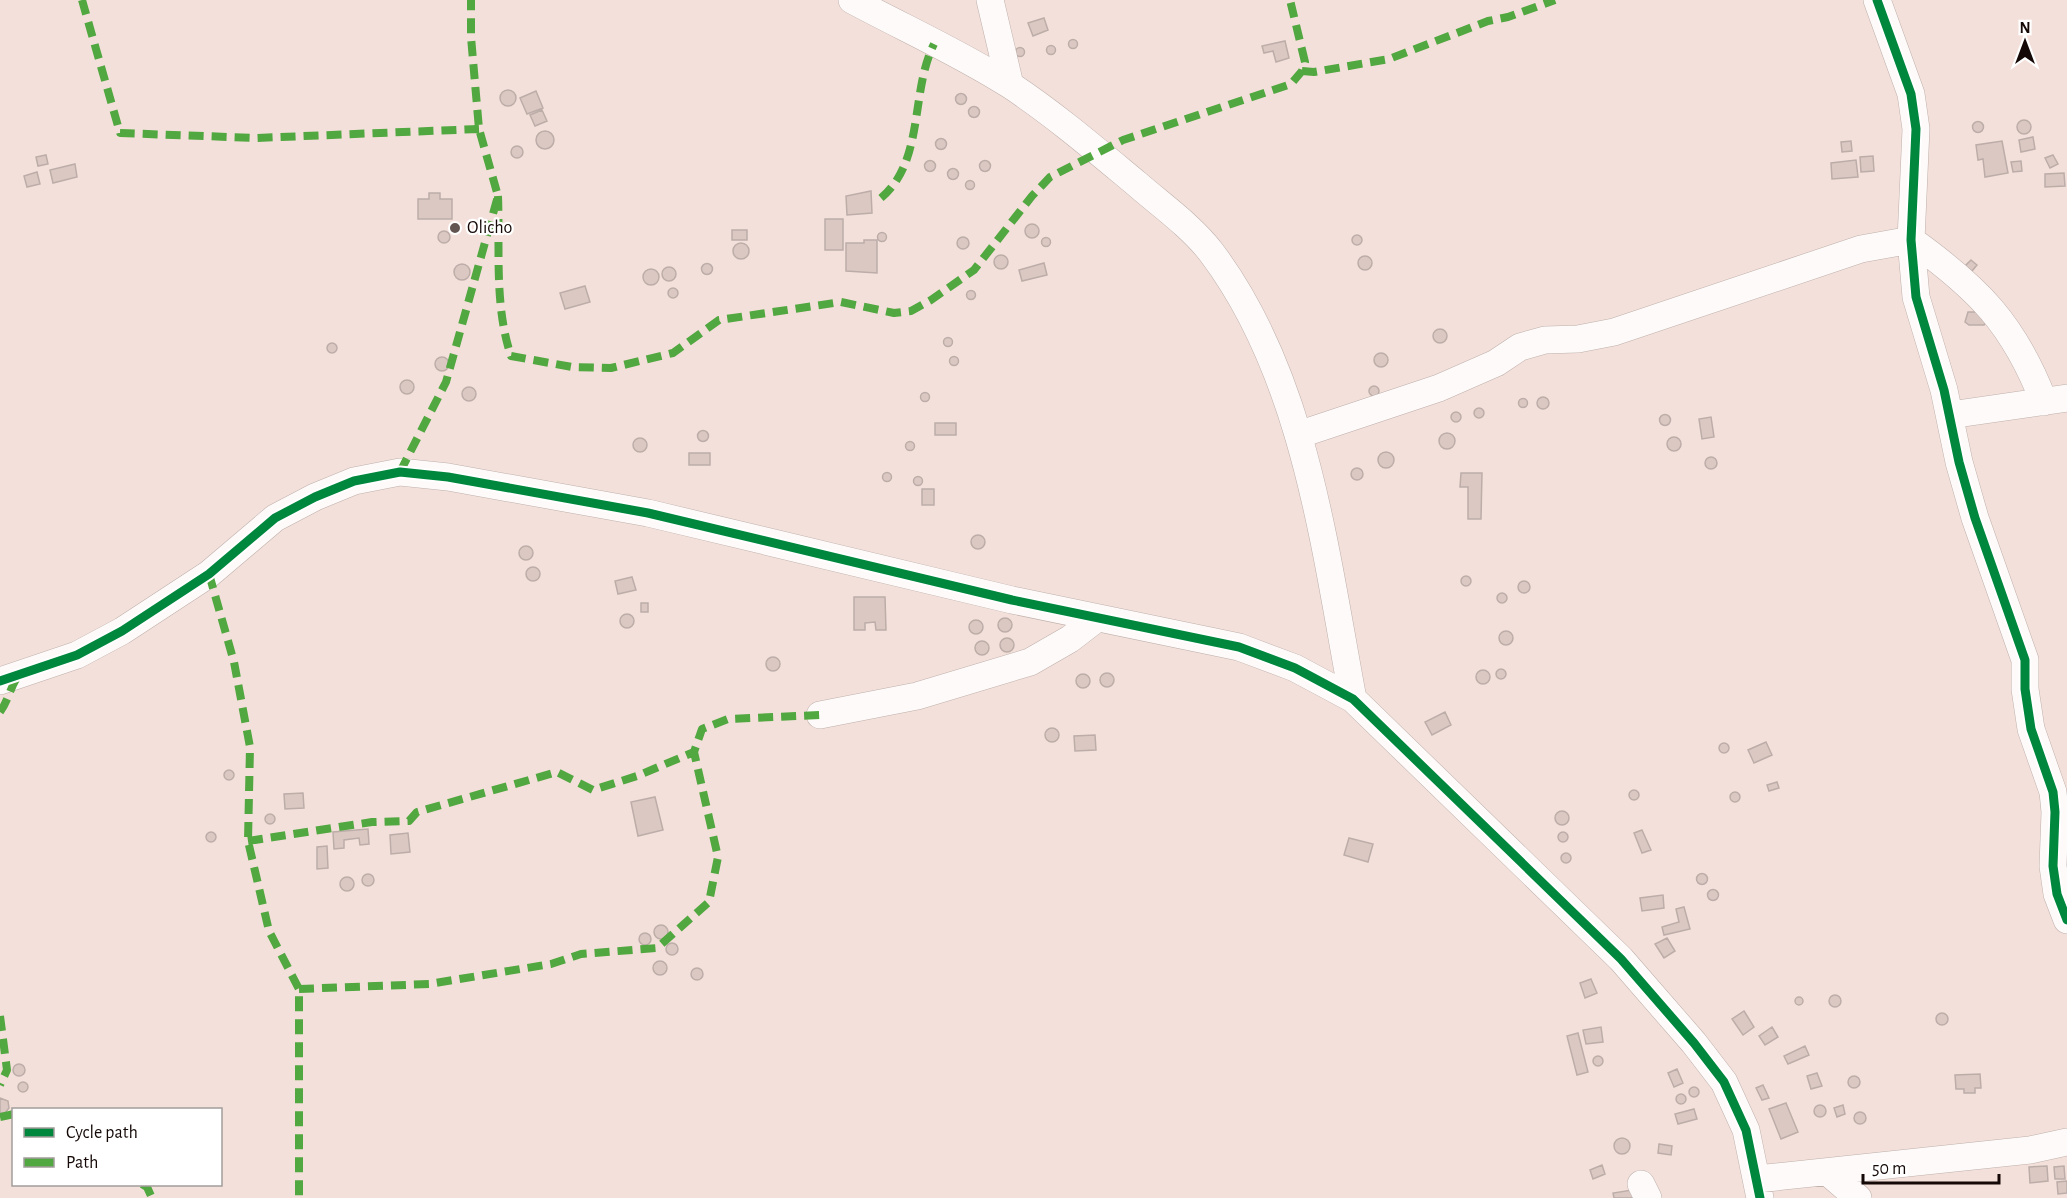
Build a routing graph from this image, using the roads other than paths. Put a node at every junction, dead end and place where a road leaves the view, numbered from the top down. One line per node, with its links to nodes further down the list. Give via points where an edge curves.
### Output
1 (852, 0): 4 (street)
2 (990, 0): 4 (street)
3 (1877, 0): 5 (street, via 1914,110)
4 (1010, 85): 8 (street, via 1101,154 1210,250 1255,324)
5 (1911, 240): 6 (street, via 1953,270 1996,314); 7 (street, via 1916,297); 8 (street, via 1861,249 1614,332 1520,347 1496,363 1439,388)
6 (2055, 400): 7 (street)
7 (1950, 416): 13 (street, via 1974,518 2025,660 2031,729 2053,792 2053,866 2057,894)
8 (1298, 435): 11 (street, via 1320,524)
9 (1096, 619): 10 (street, via 648,513 400,472 354,481 315,497 275,518 209,574 122,632 77,655); 11 (street, via 1239,647 1295,668); 12 (street, via 1030,662 918,696)
10 (0, 681)
11 (1353, 699): 16 (street, via 1621,959 1695,1043 1724,1082 1746,1130)
12 (820, 715)
13 (2067, 920)
14 (2067, 1142): 15 (street)
15 (1830, 1174): 16 (street); 17 (street)
16 (1759, 1189)
17 (1858, 1198)

